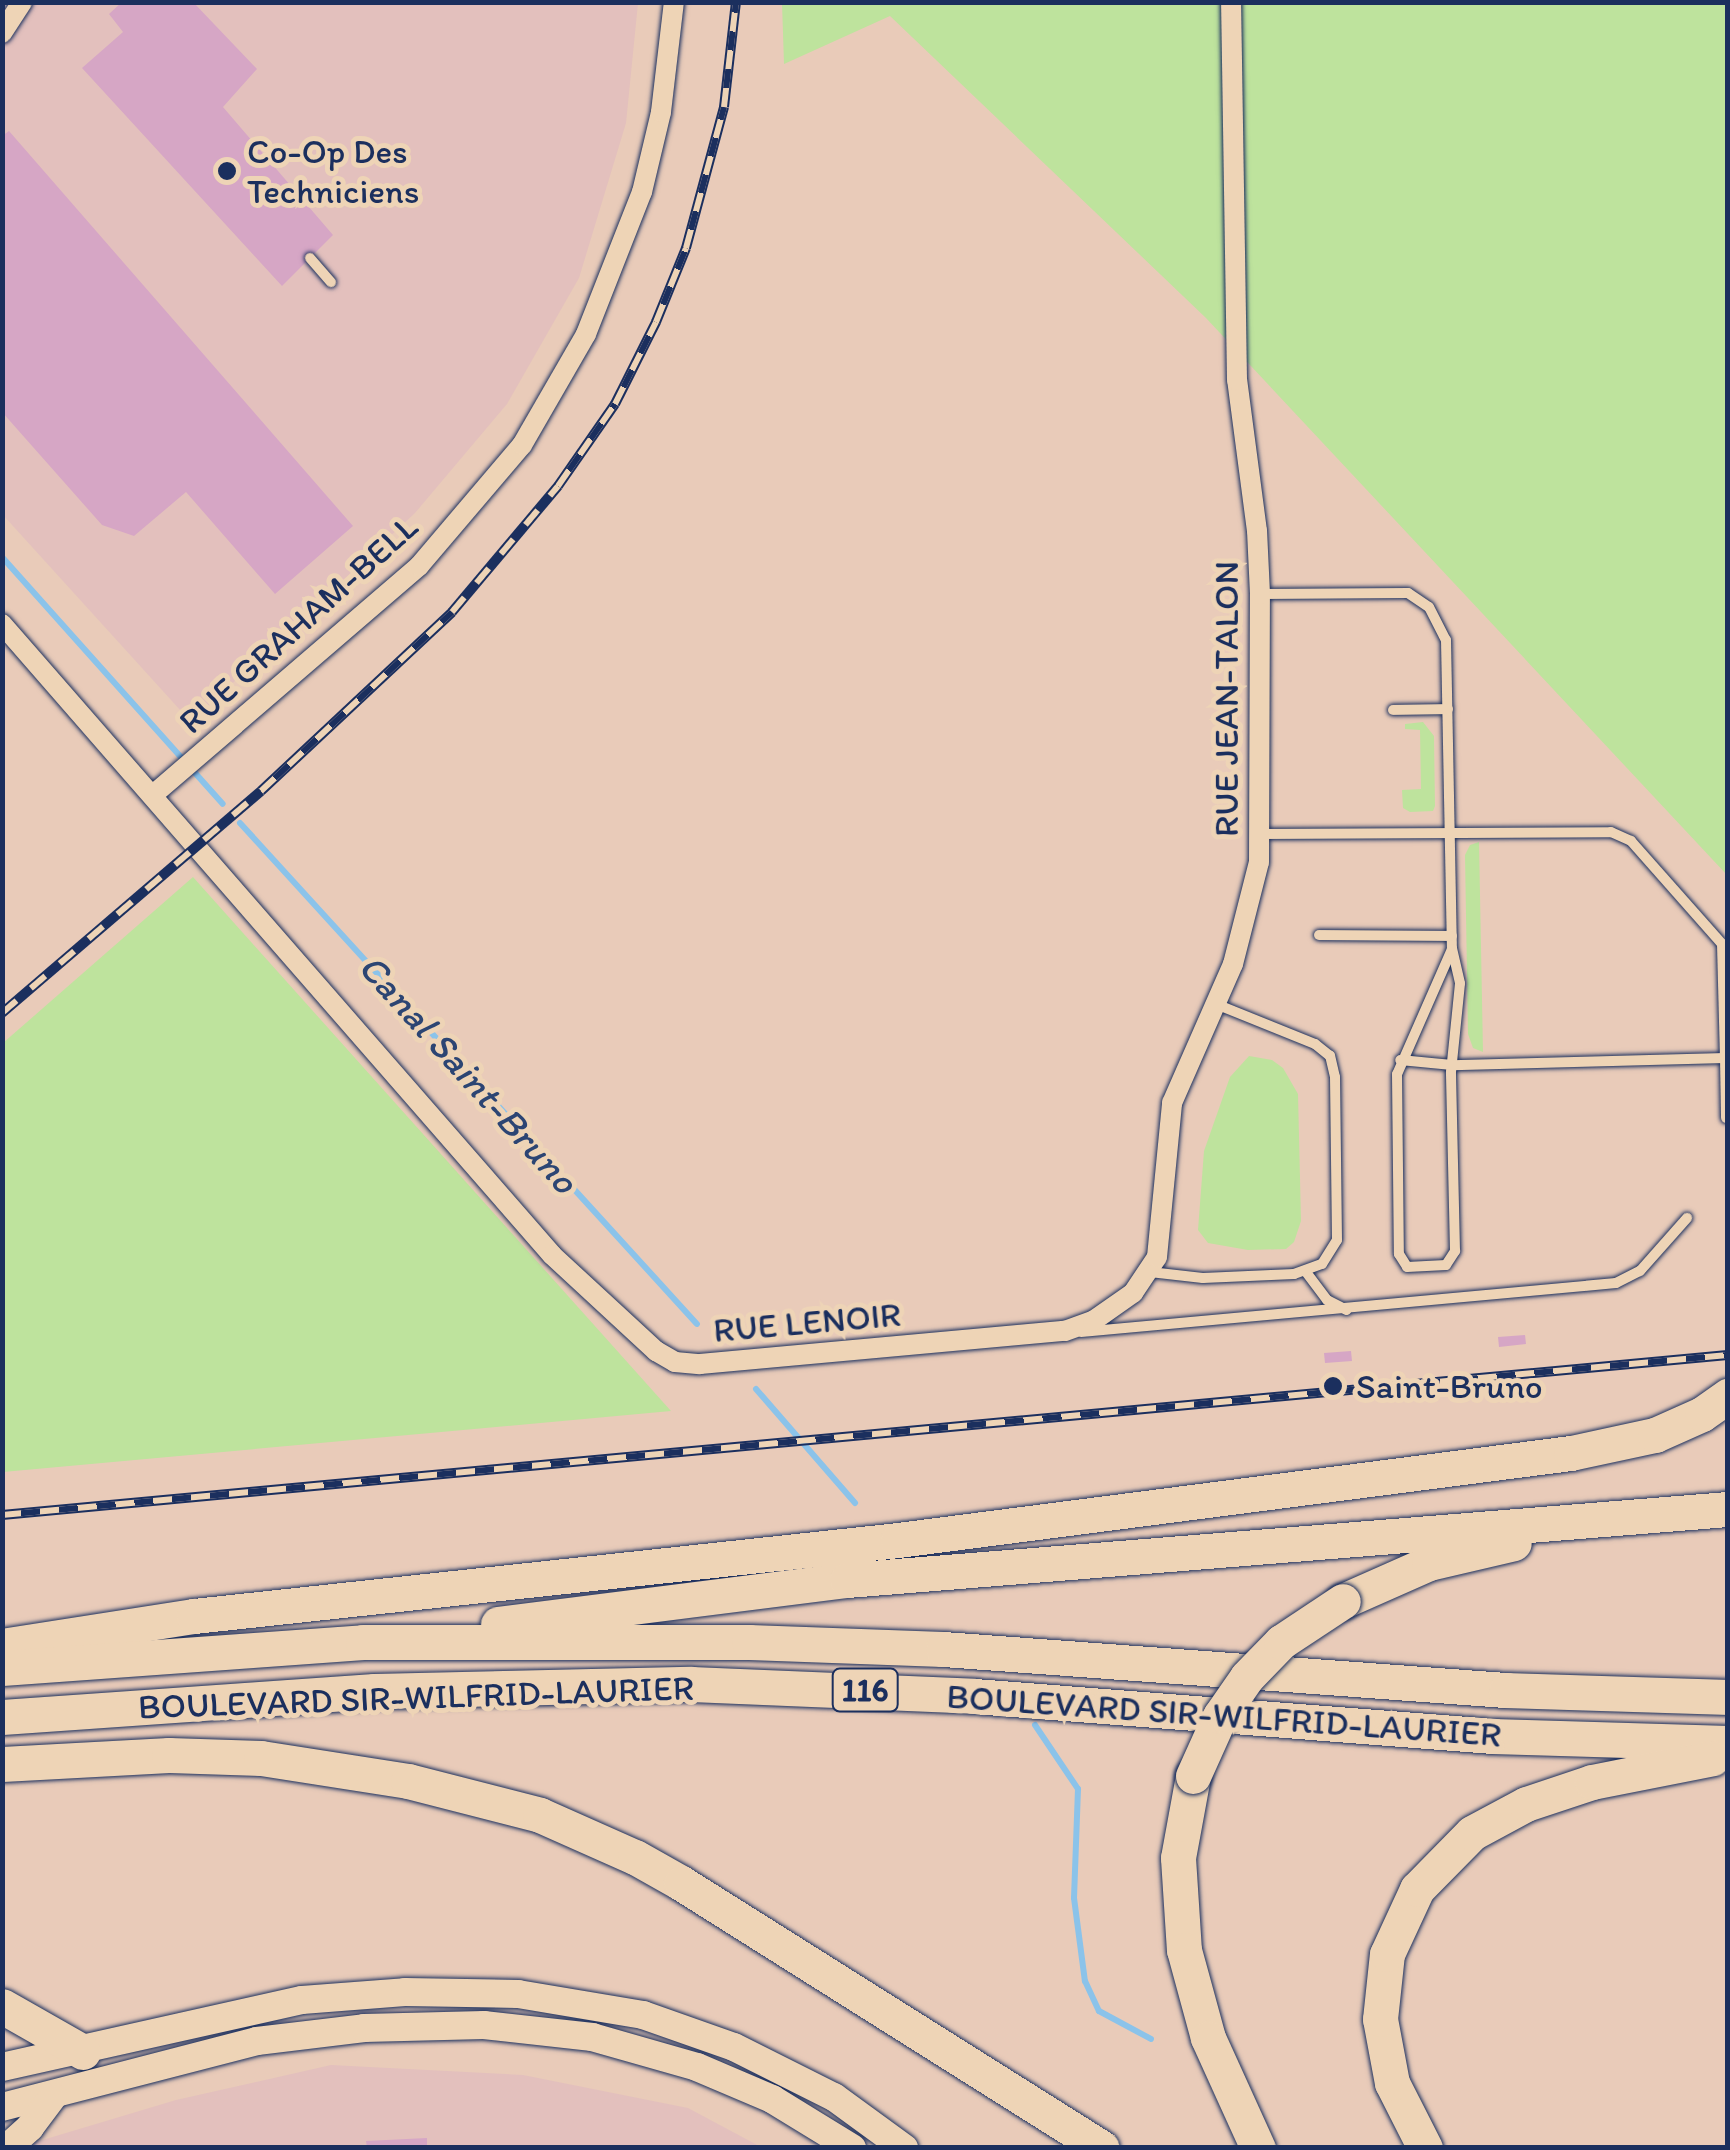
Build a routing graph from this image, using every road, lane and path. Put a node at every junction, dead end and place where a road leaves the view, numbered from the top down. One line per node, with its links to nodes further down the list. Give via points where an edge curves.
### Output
1 (22, 2): 4 (street)
2 (674, 2): 11 (street, RUE GRAHAM-BELL, via 661,112 642,192 586,334 522,444 420,566)
3 (1231, 2): 7 (street, RUE JEAN-TALON, via 1237,380)
4 (2, 32)
5 (310, 258): 6 (lane)
6 (331, 282)
7 (1260, 594): 9 (lane, via 1398,590 1419,598 1446,640); 13 (street, RUE JEAN-TALON)
8 (2, 624): 11 (street, RUE LENOIR)
9 (1448, 709): 10 (lane); 12 (lane)
10 (1393, 710)
11 (154, 794): 26 (street, RUE LENOIR, via 552,1255 664,1357 700,1364)
12 (1450, 830): 13 (lane); 15 (lane); 18 (lane, via 1582,829 1632,841 1722,944)
13 (1261, 834): 17 (street, RUE JEAN-TALON, via 1250,905)
14 (1320, 935): 15 (lane)
15 (1452, 936): 16 (lane)
16 (1452, 949): 19 (lane); 20 (lane, via 1460,983)
17 (1216, 1004): 23 (street, RUE JEAN-TALON, via 1172,1104 1162,1232); 24 (lane, via 1316,1044 1333,1064 1337,1240 1329,1257)
18 (1725, 1058): 20 (lane); 21 (lane)
19 (1400, 1060): 20 (lane); 20 (lane, via 1399,1254 1407,1266 1446,1265 1455,1251)
20 (1452, 1066)
21 (1726, 1118)
22 (1687, 1218): 25 (lane, RUE LENOIR, via 1640,1270 1620,1282)
23 (1150, 1272): 24 (lane, via 1203,1278); 26 (street, via 1122,1303)
24 (1306, 1272): 25 (lane, via 1327,1300)
25 (1348, 1310): 26 (lane, RUE LENOIR)
26 (1065, 1331)
27 (1728, 1396): 31 (highway, via 1656,1436 1571,1453 965,1532 194,1616)
28 (1728, 1509): 29 (highway)
29 (1633, 1519): 30 (highway, via 847,1580); 47 (highway, bridge, via 1449,1557 1342,1601 1292,1634 1247,1677 1220,1716 1193,1776 1178,1858 1184,1950 1208,2038)
30 (363, 1642): 32 (highway, BOULEVARD SIR-WILFRID-LAURIER / 116); 33 (highway, BOULEVARD SIR-WILFRID-LAURIER / 116, via 896,1647 1437,1686)
31 (2, 1646)
32 (2, 1668)
33 (1728, 1697)
34 (2, 1717): 35 (highway, BOULEVARD SIR-WILFRID-LAURIER / 116, via 424,1689 726,1685 974,1696 1493,1736)
35 (1728, 1743)
36 (1728, 1756): 48 (highway, via 1549,1795 1480,1827 1427,1875 1393,1938 1380,2003 1387,2067 1404,2114)
37 (2, 1764): 46 (highway, via 170,1754 261,1758 408,1781 540,1815 635,1857)
38 (2, 2006): 39 (highway)
39 (83, 2052): 40 (street); 45 (street, via 318,1998 430,1991 550,1997 643,2016 734,2046 834,2096)
40 (2, 2068)
41 (53, 2096): 42 (street); 43 (street); 44 (street, via 258,2041 397,2026 497,2026 592,2037 697,2067 782,2104)
42 (2, 2106)
43 (7, 2148)
44 (852, 2148)
45 (904, 2148)
46 (1102, 2148)
47 (1258, 2148)
48 (1426, 2148)

